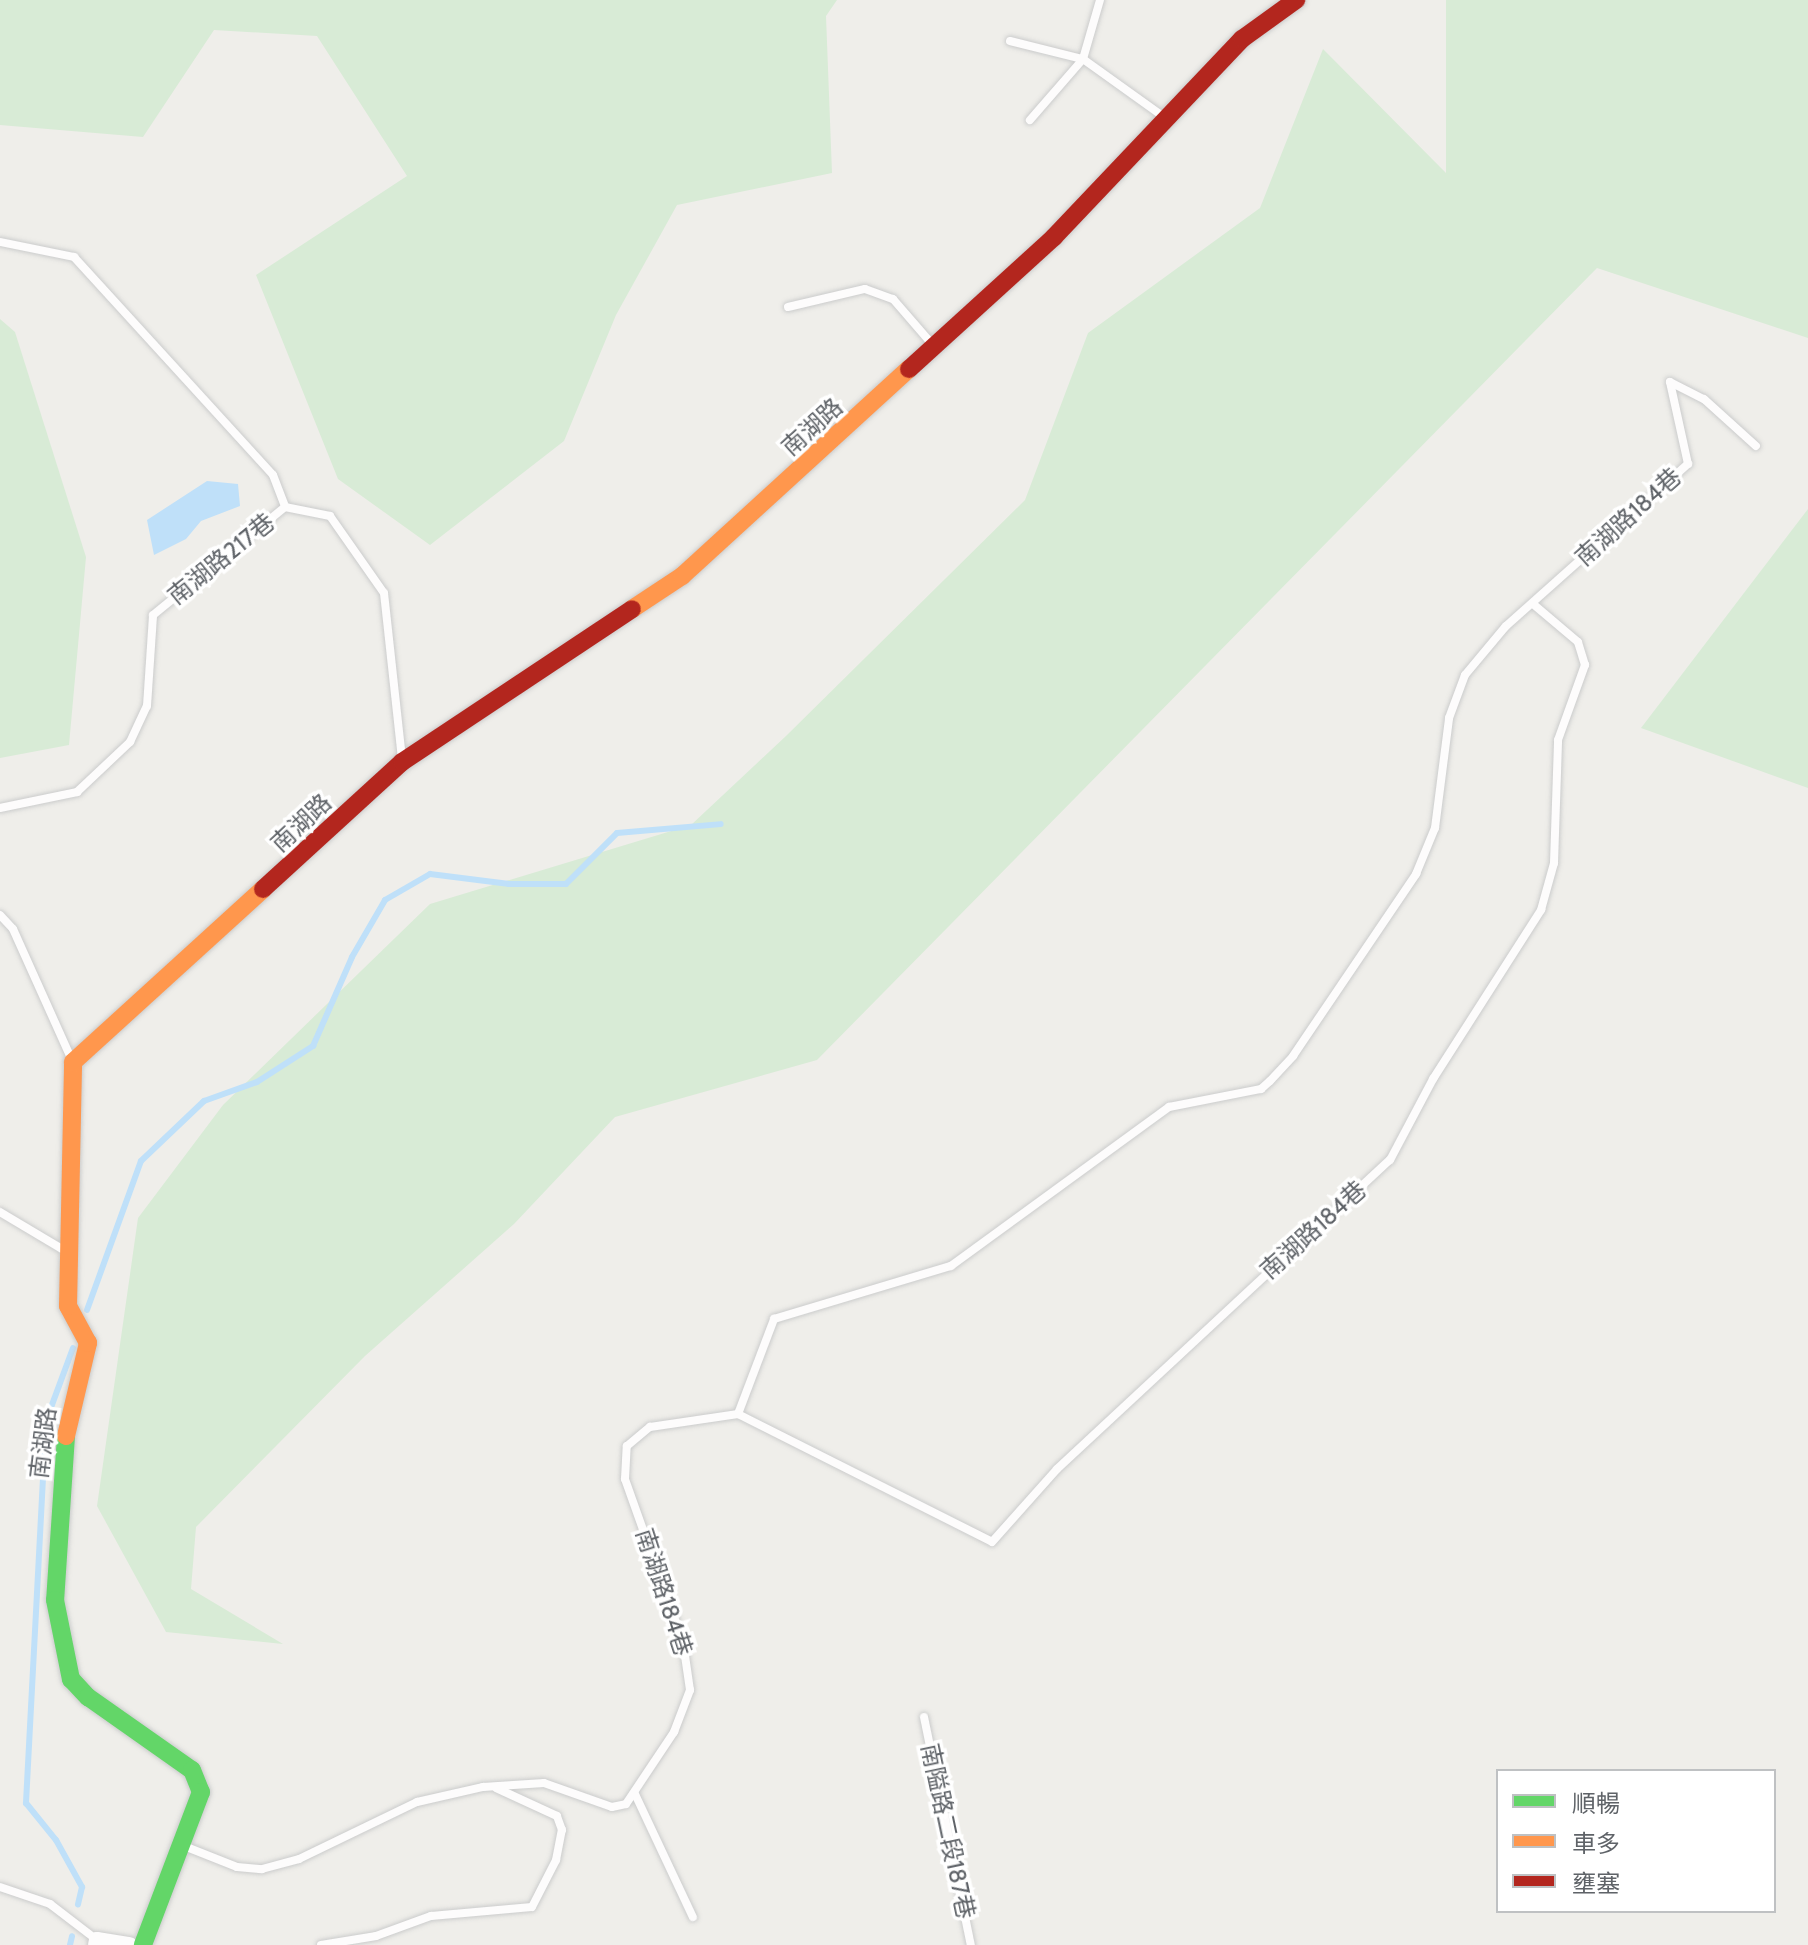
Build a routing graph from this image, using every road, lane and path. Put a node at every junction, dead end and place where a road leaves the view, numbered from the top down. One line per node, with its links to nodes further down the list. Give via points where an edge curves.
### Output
1 (1100, 0): 4 (lane)
2 (1296, 0): 5 (street, 南湖路, via 1242,39)
3 (1010, 41): 4 (lane)
4 (1083, 59): 5 (lane); 6 (lane)
5 (1164, 118): 9 (street, 南湖路, via 1054,237)
6 (1030, 120)
7 (0, 242): 11 (lane, 南湖路217巷, via 74,257 273,475)
8 (788, 307): 9 (lane, via 865,289 893,299)
9 (935, 348): 13 (street, 南湖路, via 682,576)
10 (1756, 446): 12 (lane, 南湖路184巷, via 1704,399 1670,382 1688,464)
11 (285, 507): 13 (lane, 南湖路217巷, via 330,516 384,593); 14 (lane, 南湖路217巷, via 153,615 147,706 130,742 77,792)
12 (1533, 604): 19 (lane, 南湖路184巷, via 1484,648 1454,698 1435,828 1416,874 1280,1071 1261,1089 1169,1107 951,1266 774,1319); 19 (lane, 南湖路184巷, via 1578,642 1585,665 1558,740 1550,887 1390,1160 1057,1469 992,1542)
13 (402, 762): 16 (street, 南湖路)
14 (0, 808)
15 (0, 915): 16 (lane, via 13,929)
16 (73, 1062): 18 (street, 南湖路)
17 (0, 1212): 18 (lane)
18 (68, 1253): 23 (street, 南湖路, via 68,1306 88,1343 69,1409 62,1469 55,1600 59,1636 71,1679 88,1697 192,1770 201,1792)
19 (738, 1414): 22 (lane, 南湖路184巷, via 650,1427 637,1435 623,1457 625,1479 683,1642 690,1680 687,1704 674,1732)
20 (924, 1717): 30 (lane, 南隘路二段187巷)
21 (491, 1787): 22 (lane, via 544,1783 612,1807 626,1804); 23 (lane, via 417,1802 299,1859 262,1869 237,1867); 29 (lane, via 557,1816 562,1830 556,1860 532,1907 431,1916 376,1936)
22 (635, 1794): 25 (lane)
23 (182, 1845): 28 (street, 南湖路)
24 (0, 1887): 26 (lane, via 50,1904)
25 (693, 1917)
26 (96, 1943): 27 (street)
27 (130, 1945)
28 (143, 1945)
29 (321, 1945)
30 (971, 1945)

